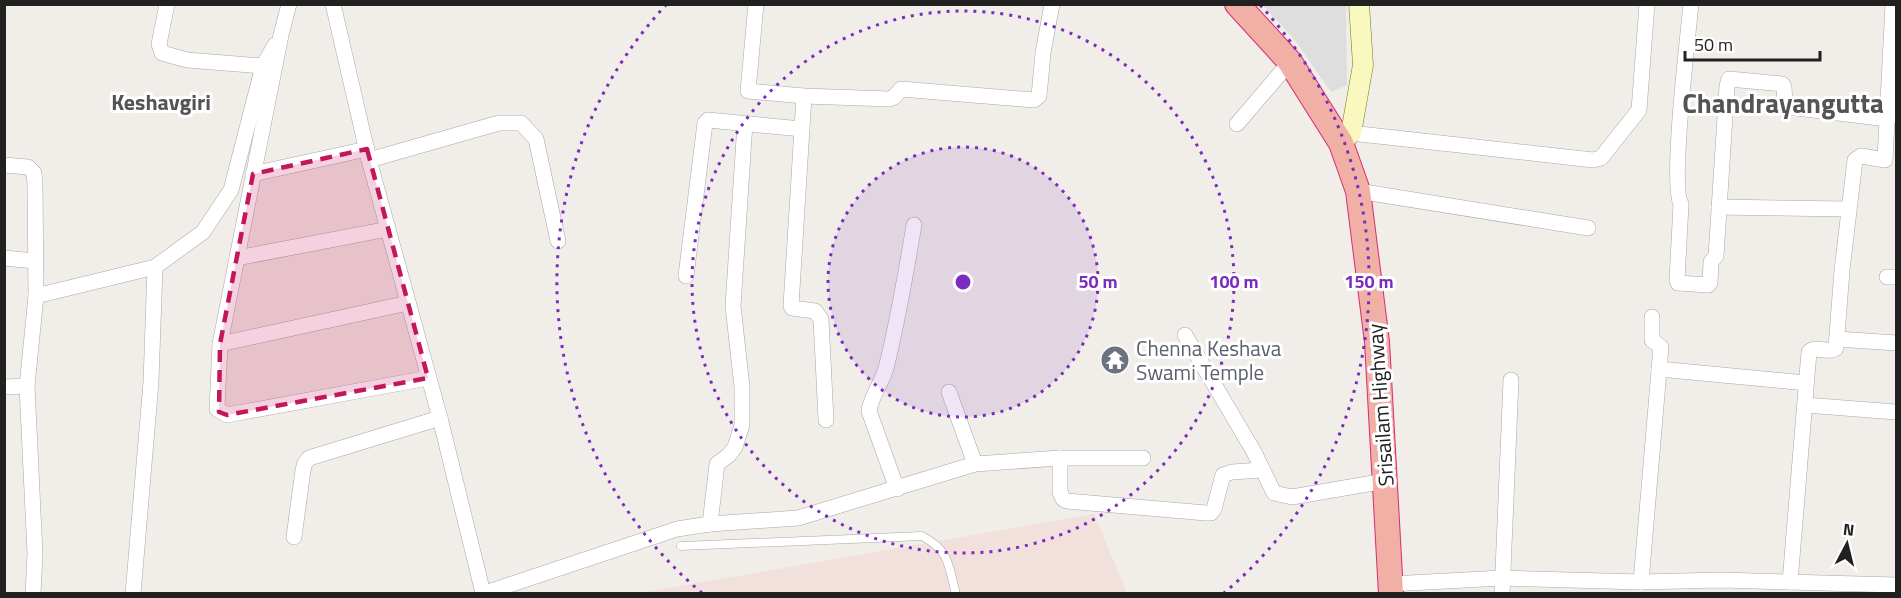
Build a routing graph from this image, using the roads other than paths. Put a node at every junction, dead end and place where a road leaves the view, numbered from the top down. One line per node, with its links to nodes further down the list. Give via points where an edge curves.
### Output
1 (167, 4): 13 (street, via 159,44 162,53 187,60)
2 (289, 4): 11 (street)
3 (333, 4): 20 (street)
4 (756, 4): 14 (street, via 748,91)
5 (1052, 4): 14 (street, via 1038,99 901,89 889,99)
6 (1237, 4): 12 (highway, Srisailam Highway)
7 (1359, 4): 19 (main road, via 1363,65)
8 (1647, 4): 19 (street, via 1639,110 1601,158)
9 (1691, 4): 25 (street, via 1677,169 1677,198 1681,204 1678,283 1710,283)
10 (1893, 4): 15 (street)
11 (281, 35): 13 (street); 23 (street)
12 (1290, 62): 17 (street); 19 (highway, Srisailam Highway)
13 (263, 66): 34 (street, via 231,190 203,232)
14 (804, 96): 18 (street)
15 (1888, 118): 21 (street); 25 (street, via 1788,107 1782,84 1729,79)
16 (745, 123): 18 (street); 35 (street, via 705,123); 60 (street, via 733,306 742,425 735,447 717,464)
17 (1237, 124)
18 (802, 129): 53 (street, via 791,306 815,311 821,319)
19 (1346, 138): 24 (highway, Srisailam Highway)
20 (368, 155): 23 (street); 29 (street); 30 (street, via 499,123 521,123 536,139)
21 (1891, 161): 26 (street, via 1861,156 1855,160)
22 (4, 165): 33 (street, via 28,167 34,173)
23 (253, 174): 32 (street)
24 (1358, 191): 28 (street); 58 (highway, Srisailam Highway, via 1377,342)
25 (1719, 207): 26 (street)
26 (1849, 208): 40 (street)
27 (914, 225): 59 (street, via 885,373 869,411)
28 (1588, 228)
29 (388, 229): 32 (street); 37 (street)
30 (558, 242)
31 (4, 258): 33 (street)
32 (237, 258): 42 (street)
33 (35, 261): 36 (street)
34 (155, 267): 36 (street); 71 (street)
35 (686, 276)
36 (36, 296): 47 (street)
37 (408, 303): 42 (street); 44 (street)
38 (1652, 317): 43 (street, via 1653,340 1661,347)
39 (1185, 335): 57 (street)
40 (1837, 339): 41 (street); 46 (street, via 1834,350 1814,348 1809,352)
41 (1896, 343)
42 (220, 344): 44 (street, via 216,403 217,409 227,415)
43 (1659, 369): 46 (street); 64 (street)
44 (428, 378): 52 (street)
45 (1511, 380): 63 (street)
46 (1806, 382): 50 (street)
47 (27, 386): 48 (street); 70 (street)
48 (4, 387)
49 (949, 392): 56 (street)
50 (1805, 405): 51 (street); 65 (street)
51 (1896, 412)
52 (440, 418): 61 (street, via 309,458 303,470); 69 (street)
53 (826, 420)
54 (1060, 458): 55 (street); 56 (street); 57 (street, via 1060,492 1066,501 1211,513 1223,475)
55 (1143, 458)
56 (975, 464): 59 (street)
57 (1261, 470): 58 (street, via 1274,493 1285,497)
58 (1385, 481): 68 (highway, Srisailam Highway)
59 (897, 489): 60 (street, via 798,518)
60 (710, 524): 69 (street, via 678,529)
61 (294, 537)
62 (681, 546): 72 (lane, via 922,536 938,545 946,558)
63 (1502, 578): 64 (street); 68 (street); 73 (street)
64 (1641, 582): 67 (street)
65 (1790, 582): 66 (street); 67 (street)
66 (1896, 585)
67 (1721, 587)
68 (1391, 589)
69 (483, 593)
70 (33, 594)
71 (133, 594)
72 (956, 594)
73 (1502, 594)

